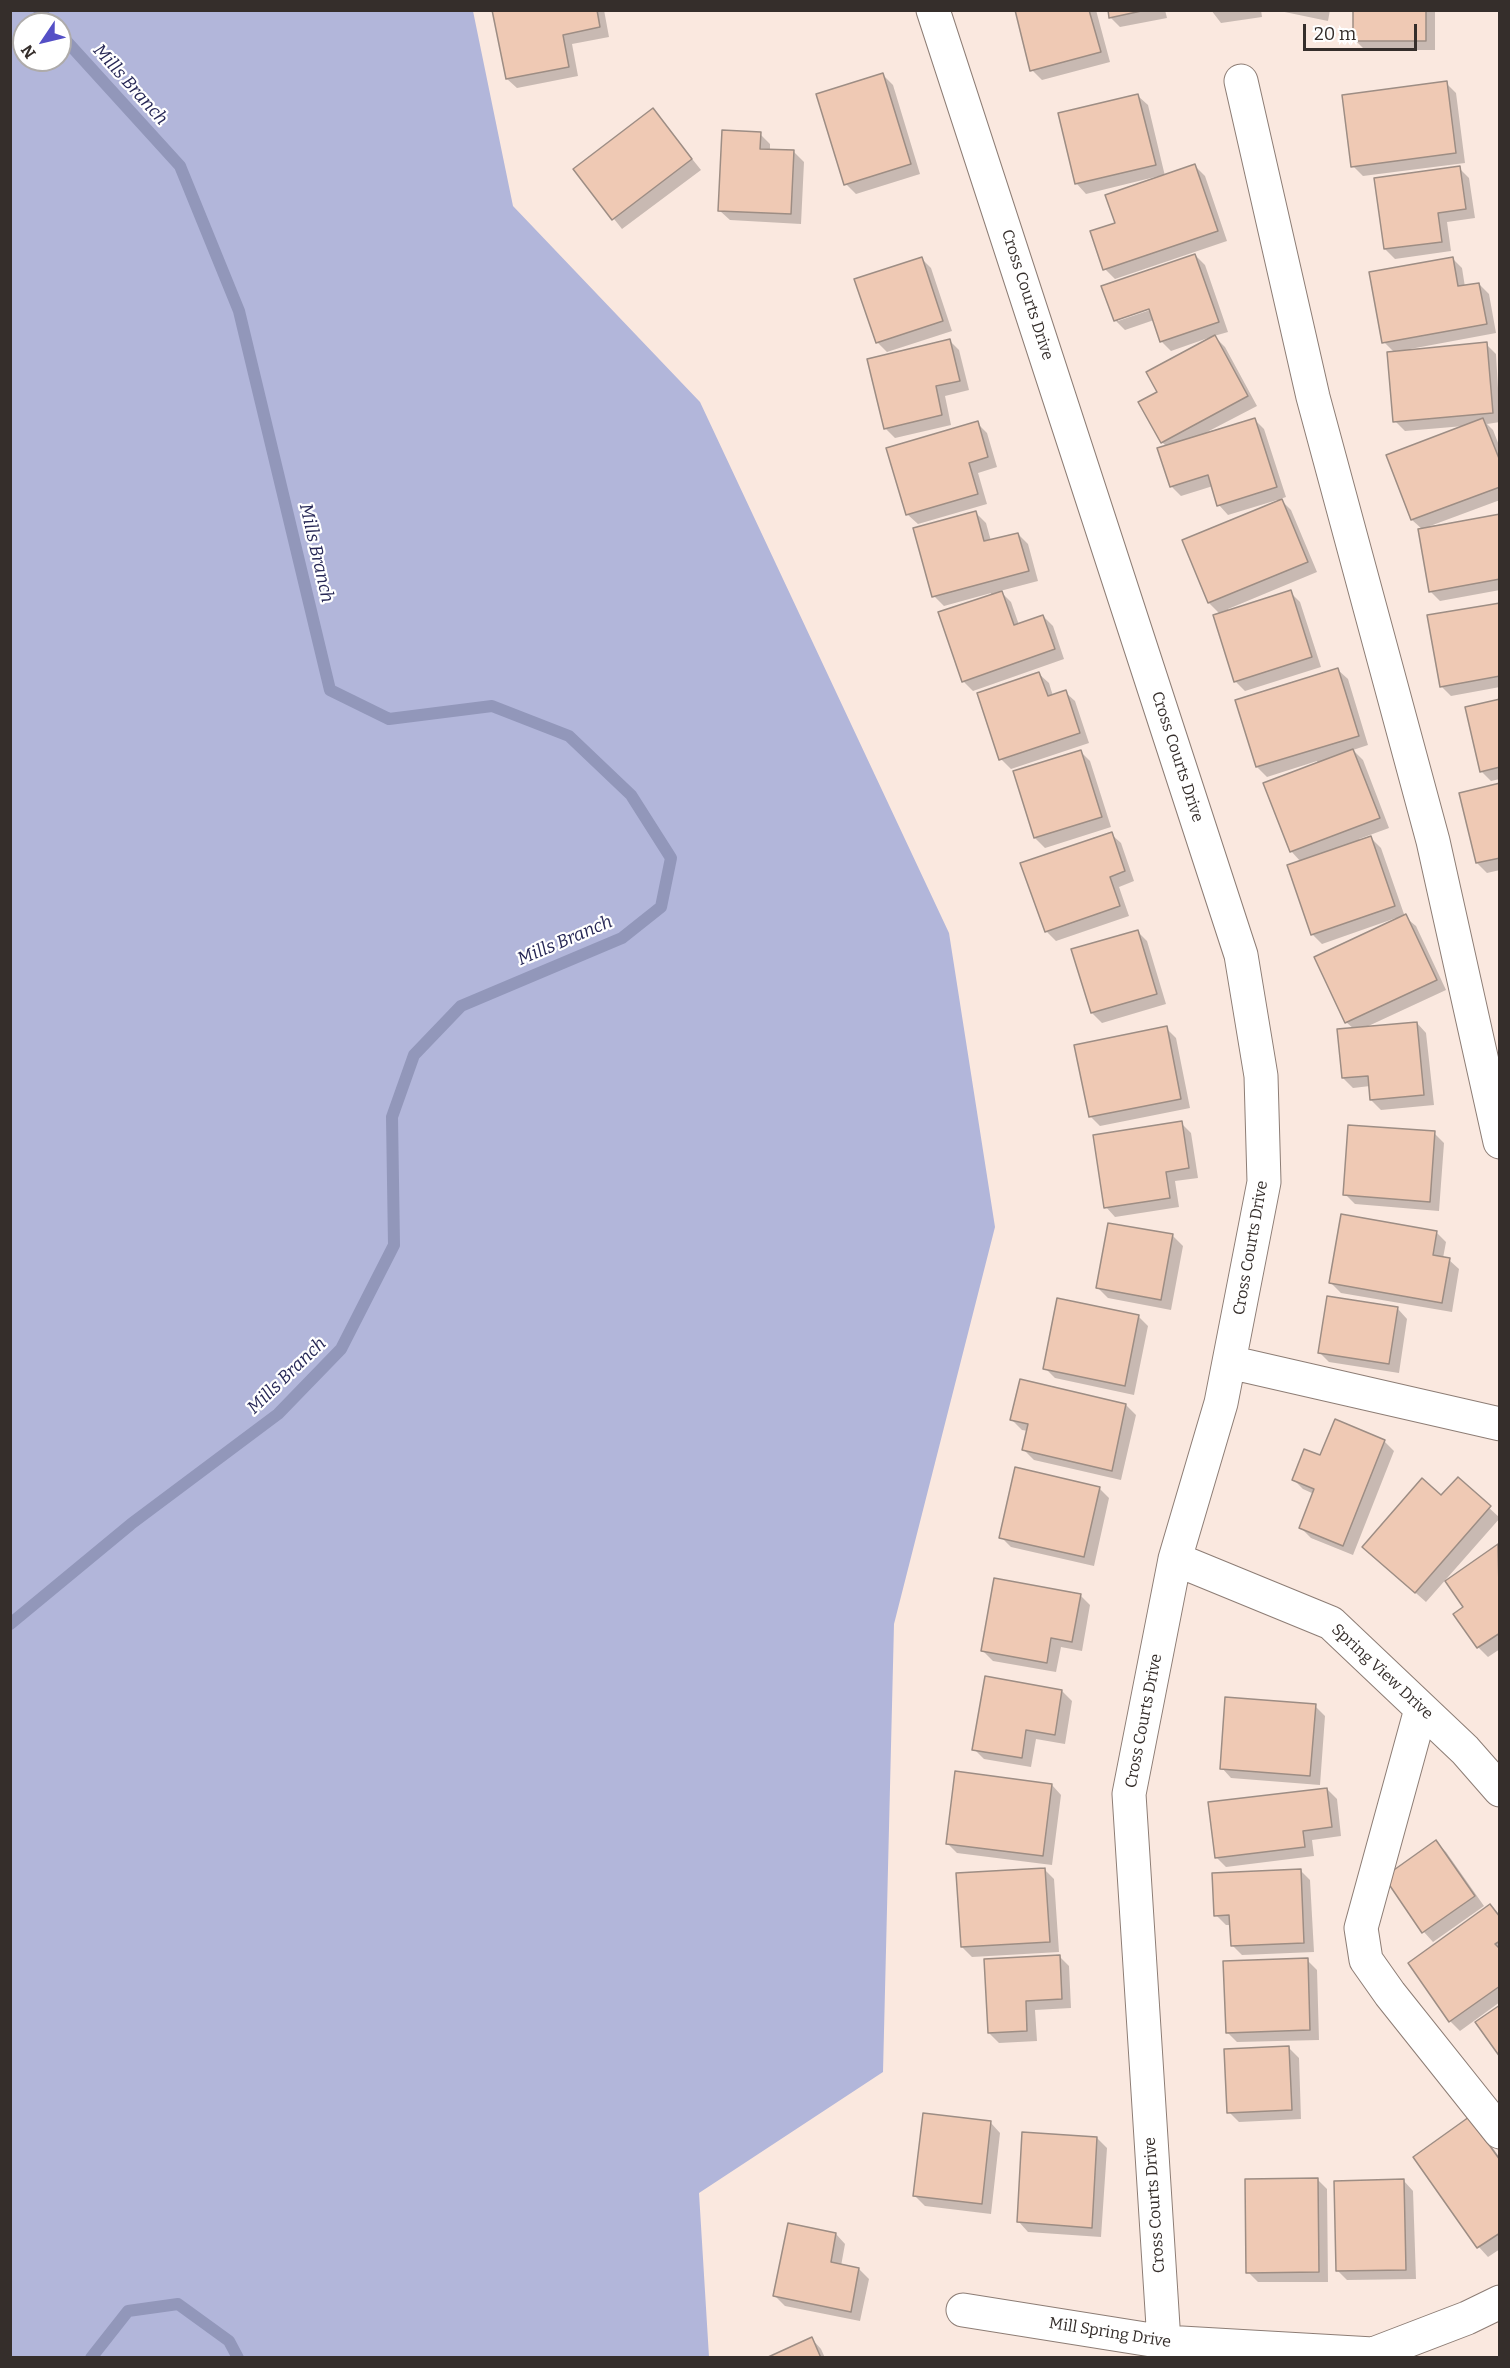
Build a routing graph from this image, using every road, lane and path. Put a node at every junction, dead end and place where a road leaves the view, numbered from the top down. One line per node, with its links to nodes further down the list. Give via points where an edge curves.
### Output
1 (933, 10): 4 (street, Cross Courts Drive, via 1241,955 1261,1076 1264,1182)
2 (1241, 81): 3 (street, via 1314,397 1433,841)
3 (1500, 1142)
4 (1229, 1362): 5 (street); 6 (street, Cross Courts Drive, via 1221,1403)
5 (1500, 1424)
6 (1175, 1559): 7 (street, Spring View Drive, via 1331,1623); 12 (street, Cross Courts Drive, via 1130,1794)
7 (1421, 1709): 8 (street, Spring View Drive); 9 (street, via 1361,1928 1366,1960)
8 (1500, 1790)
9 (1500, 2132)
10 (1500, 2302): 12 (street, Mill Spring Drive, via 1373,2354)
11 (963, 2310): 12 (street, Mill Spring Drive)
12 (1164, 2342)

